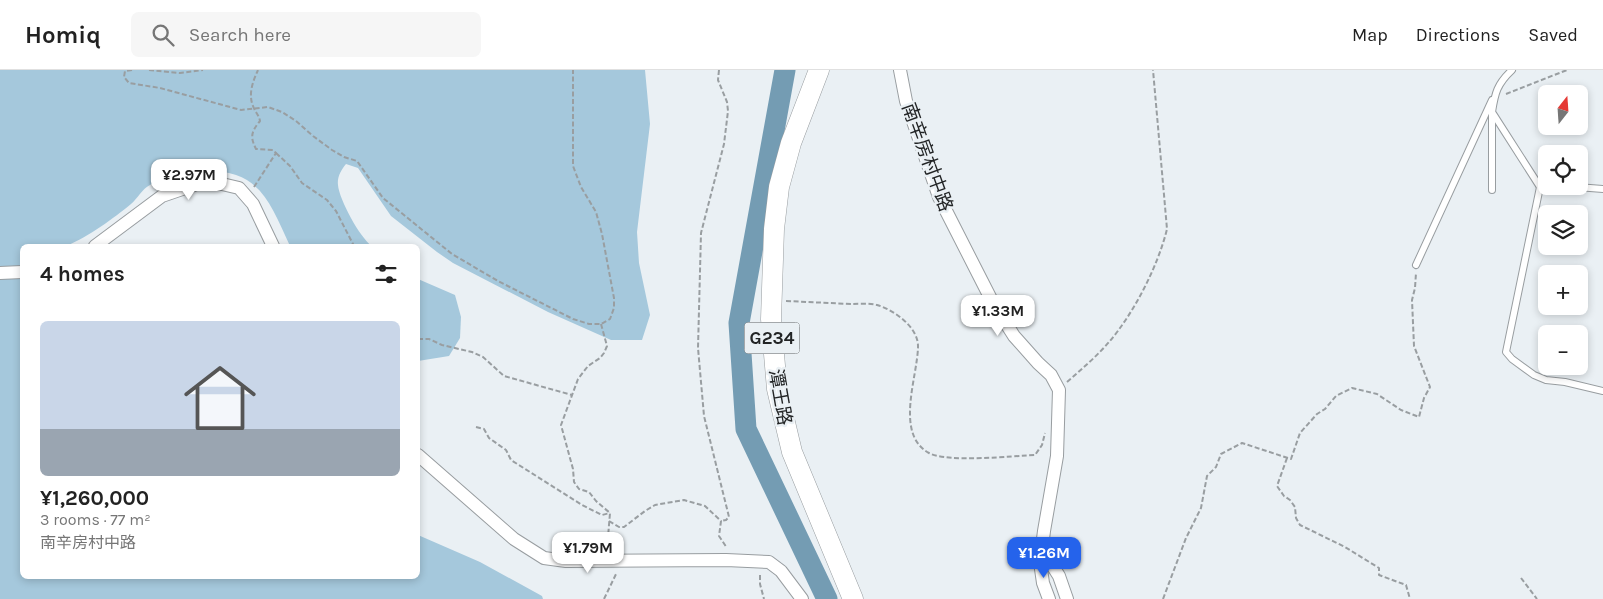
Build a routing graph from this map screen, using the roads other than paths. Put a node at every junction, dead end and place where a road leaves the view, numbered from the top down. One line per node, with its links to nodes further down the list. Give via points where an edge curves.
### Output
1 (819, 70): 20 (highway, 潭王路 / G234, via 791,144 780,187 774,229 771,319 776,389 792,452)
2 (900, 70): 18 (street, 南辛房村中路, via 906,101 939,197 1008,328 1051,375 1059,390 1057,456)
3 (1512, 70): 4 (lane)
4 (1496, 91): 5 (lane); 13 (lane)
5 (1492, 112): 6 (lane); 8 (lane)
6 (1538, 184)
7 (1588, 188): 9 (lane)
8 (1492, 190)
9 (1603, 190)
10 (1538, 195): 16 (lane, via 1506,352 1534,375 1546,380)
11 (98, 244): 12 (street, via 162,196 198,184 238,188 253,204)
12 (272, 244)
13 (1416, 265)
14 (20, 272): 15 (street)
15 (0, 273)
16 (1603, 391)
17 (420, 457): 19 (street, via 514,539 544,558 566,561 769,562 782,571)
18 (1042, 549): 21 (street, 南辛房村中路, via 1040,562); 22 (street, via 1059,576)
19 (802, 599)
20 (853, 599)
21 (1049, 599)
22 (1067, 599)

